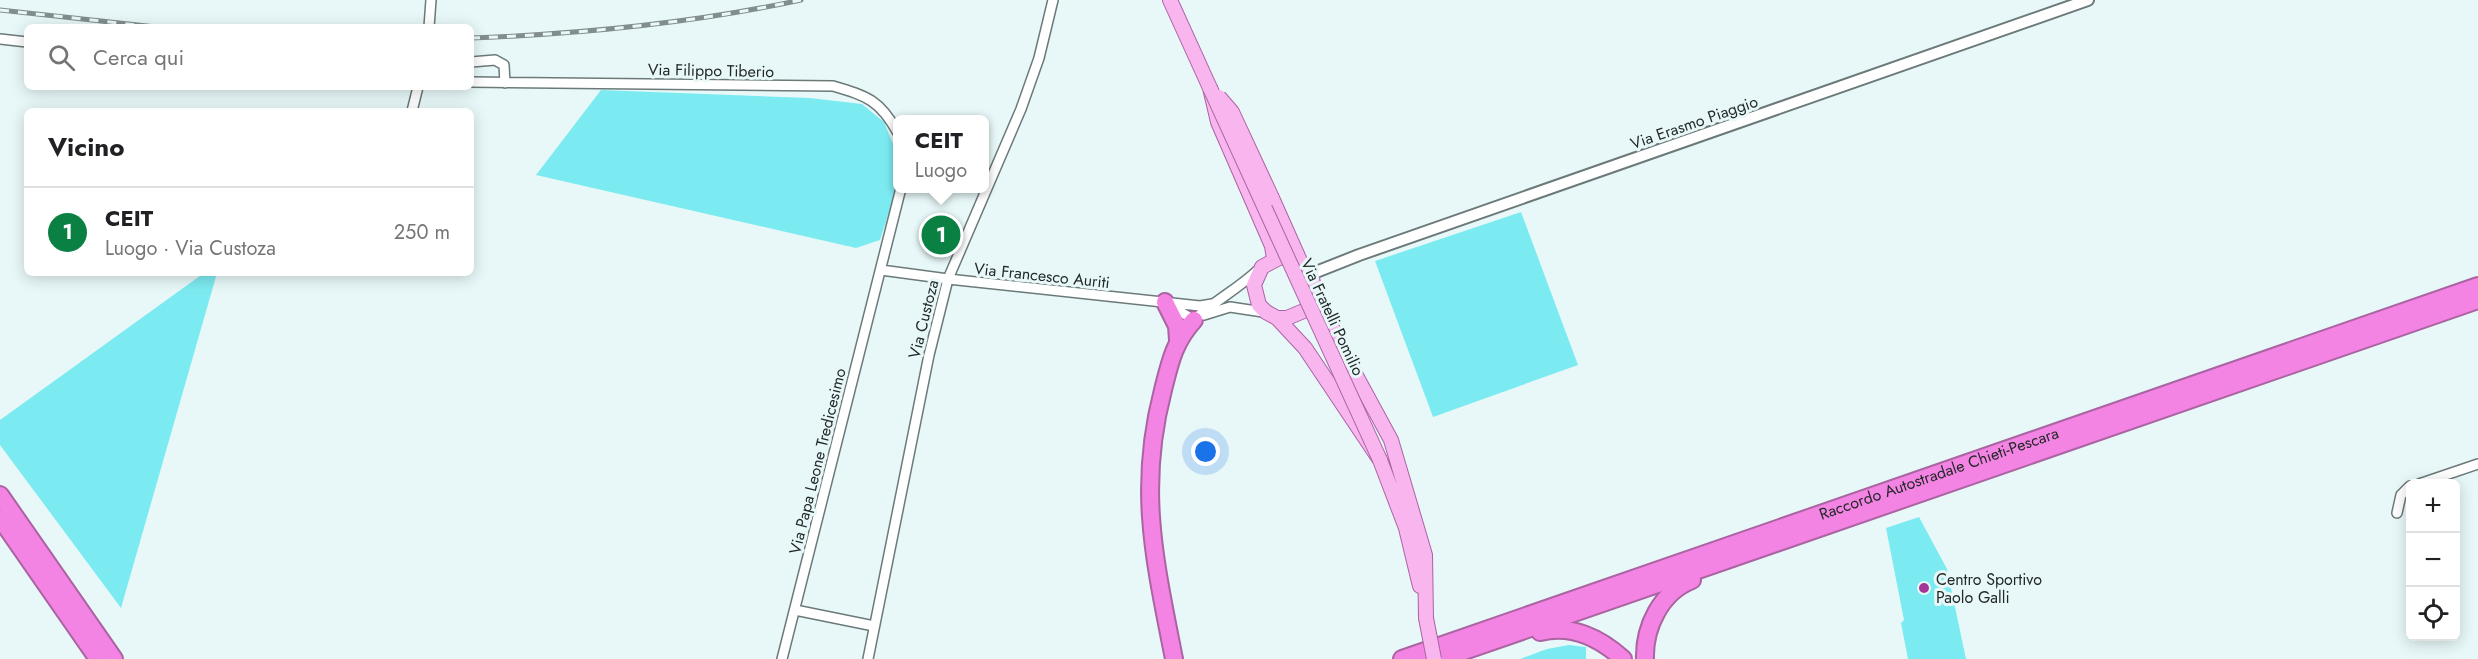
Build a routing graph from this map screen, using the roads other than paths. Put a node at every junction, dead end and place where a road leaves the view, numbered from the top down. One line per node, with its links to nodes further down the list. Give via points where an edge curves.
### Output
1 (431, 0): 6 (street)
2 (1053, 0): 16 (street, Via Custoza, via 1039,58)
3 (1170, 0): 12 (main road, Via Fratelli Pomilio)
4 (1177, 0): 20 (street, Via Fratelli Pomilio)
5 (2088, 0): 23 (street, Via Erasmo Piaggio)
6 (429, 24)
7 (0, 39): 8 (street)
8 (24, 42)
9 (474, 62): 11 (street, via 495,60 504,65)
10 (474, 82): 11 (street, Via Filippo Tiberio)
11 (505, 83): 15 (street, Via Filippo Tiberio, via 833,86 863,94 887,112)
12 (1210, 87): 19 (main road, bridge, via 1218,122 1259,214); 20 (main road, bridge, via 1232,112); 33 (main road, Via Fratelli Pomilio, bridge)
13 (417, 90): 14 (street)
14 (413, 108)
15 (893, 125)
16 (989, 184)
17 (900, 193): 22 (street)
18 (985, 193): 24 (street, Via Custoza)
19 (1274, 259): 20 (main road); 21 (main road)
20 (1298, 261): 23 (main road)
21 (1262, 267): 29 (street); 30 (main road, via 1254,285 1259,305)
22 (881, 270): 24 (street, Via Francesco Auriti); 41 (street, Via Papa Leone Tredicesimo)
23 (1311, 274): 26 (main road)
24 (948, 279): 28 (street, Via Francesco Auriti); 43 (street, Via Custoza)
25 (2478, 286): 50 (highway, Raccordo Autostradale Chieti-Pescara)
26 (1315, 292): 30 (main road, via 1306,310 1297,316); 42 (main road, via 1391,440 1425,555)
27 (2478, 300): 40 (highway, Raccordo Autostradale Chieti-Pescara)
28 (1165, 302): 29 (street, Via Francesco Auriti); 31 (street, Via Francesco Auriti); 32 (highway, via 1174,318)
29 (1212, 304): 31 (street)
30 (1271, 315): 31 (street, via 1251,308 1230,307); 33 (main road, bridge, via 1305,348)
31 (1194, 320): 32 (highway)
32 (1178, 340): 49 (highway, via 1159,405 1149,494 1153,551)
33 (1380, 460): 42 (main road, Via Fratelli Pomilio, via 1406,528)
34 (2478, 464): 35 (street)
35 (2431, 479)
36 (2406, 490): 38 (street)
37 (0, 495): 46 (highway)
38 (2397, 513)
39 (0, 518): 45 (highway)
40 (1755, 550): 44 (highway, Raccordo Autostradale Chieti-Pescara); 54 (highway, via 1744,561 1689,581 1668,596 1650,628)
41 (795, 610): 43 (street); 47 (street, Via Papa Leone Tredicesimo)
42 (1426, 618): 51 (main road, Via Fratelli Pomilio, bridge)
43 (874, 626): 48 (street, Via Custoza)
44 (1504, 637): 52 (highway, Raccordo Autostradale Chieti-Pescara); 53 (highway, via 1526,637 1555,629 1572,631 1593,638)
45 (98, 659)
46 (114, 659)
47 (782, 659)
48 (868, 659)
49 (1174, 659)
50 (1402, 659)
51 (1434, 659)
52 (1441, 659)
53 (1623, 659)
54 (1645, 659)

